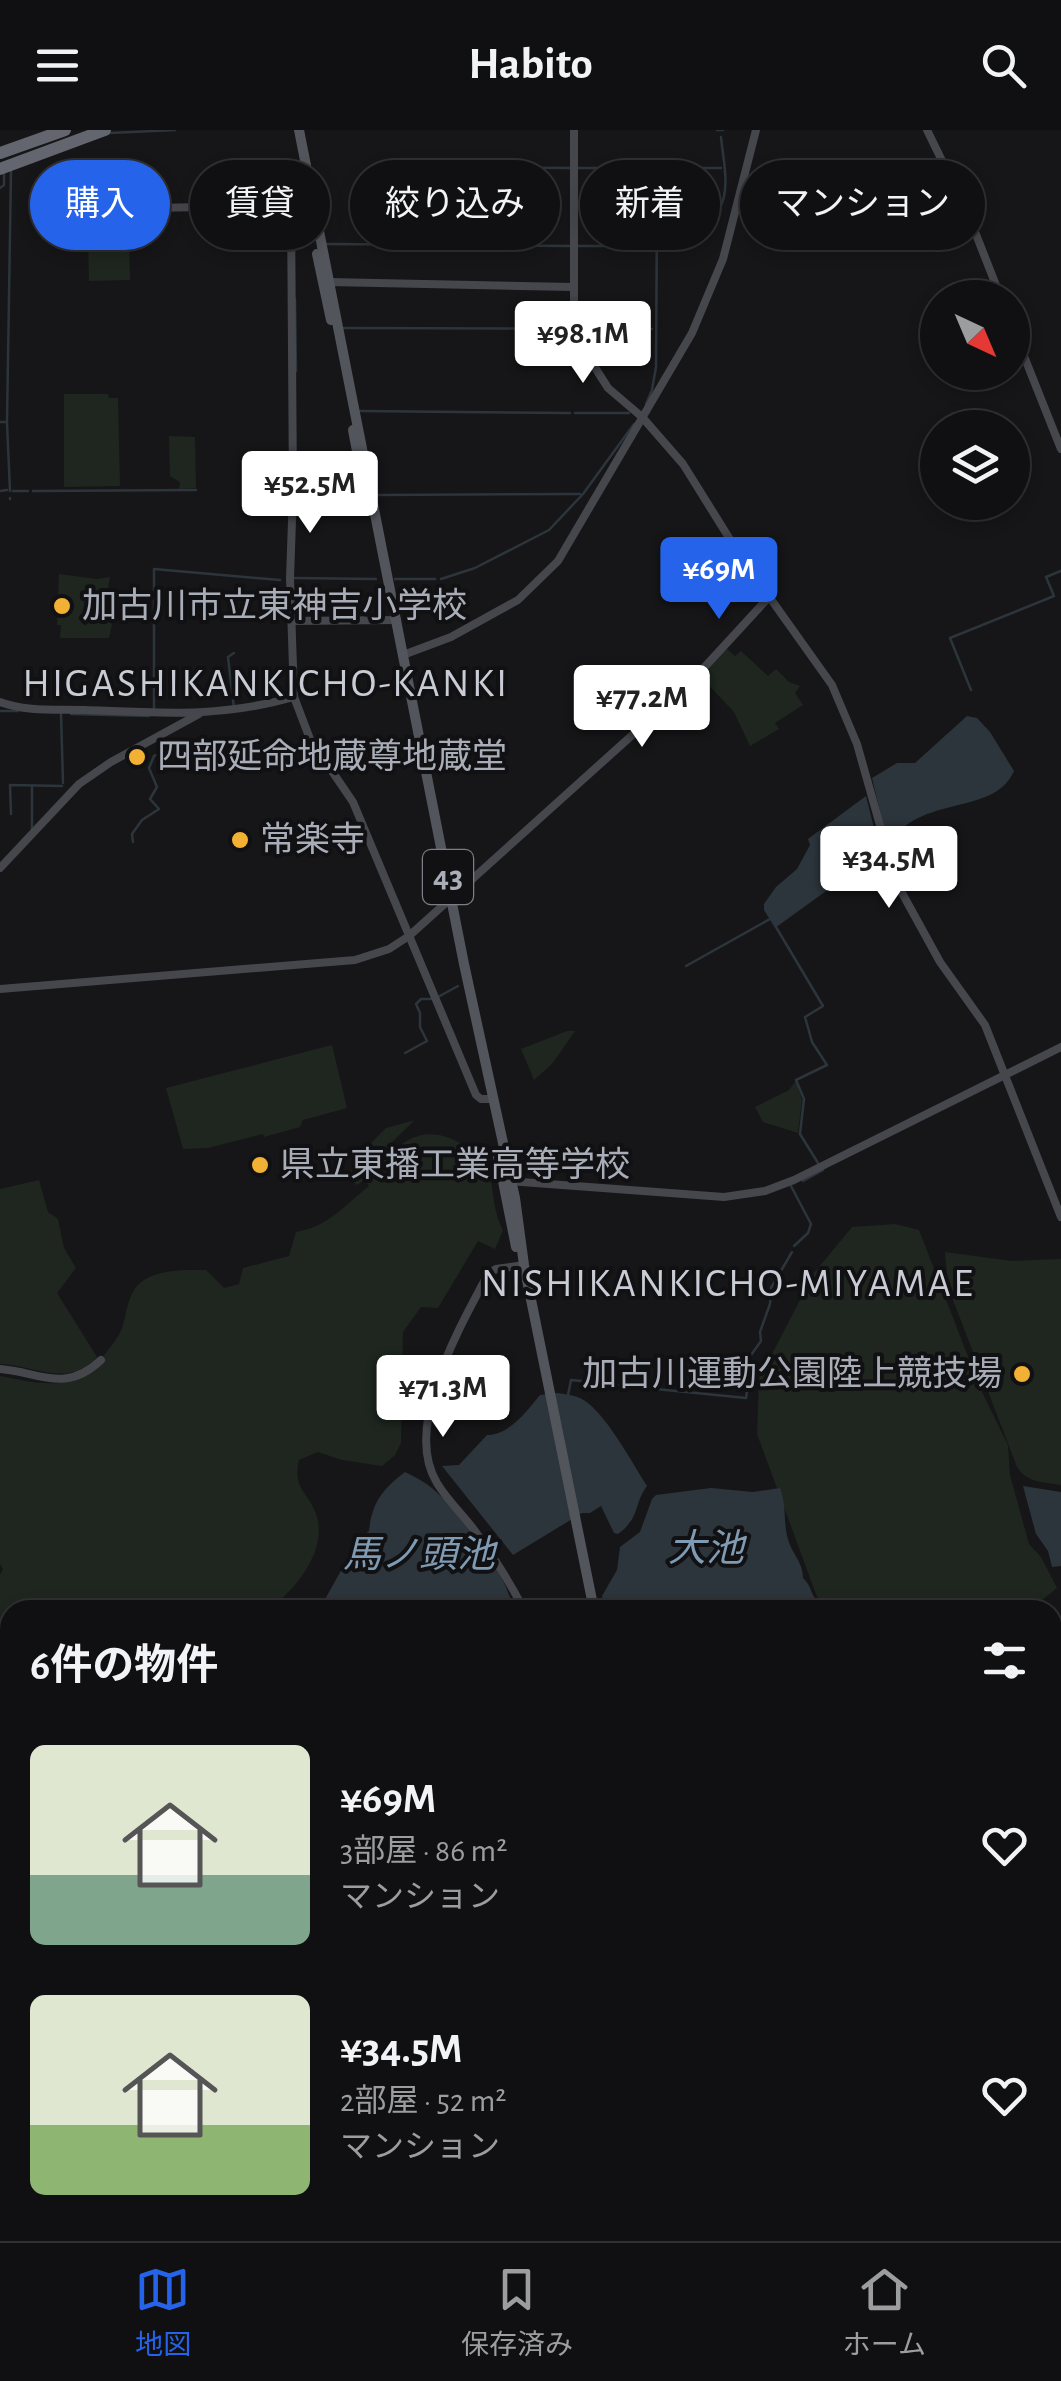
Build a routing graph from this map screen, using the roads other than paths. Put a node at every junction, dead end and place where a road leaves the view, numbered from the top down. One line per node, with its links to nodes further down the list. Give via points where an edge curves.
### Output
1 (47, 130): 9 (highway)
2 (65, 130): 9 (highway)
3 (84, 130): 9 (highway)
4 (105, 130): 10 (highway)
5 (296, 130): 13 (main road, 43)
6 (574, 130): 14 (street)
7 (756, 130): 16 (street, via 724,260 684,348)
8 (927, 130): 12 (street)
9 (0, 153)
10 (0, 169)
11 (291, 250): 19 (street)
12 (994, 280)
13 (326, 282): 14 (street); 20 (main road, 43)
14 (574, 287): 16 (street, via 582,346 601,379)
15 (1030, 371): 17 (street)
16 (639, 414): 18 (street, via 682,464); 21 (street, via 543,577 499,611)
17 (1061, 449)
18 (770, 596): 26 (street, via 689,684); 30 (street, via 840,699 896,882 932,950 985,1025)
19 (291, 620): 20 (street); 22 (street)
20 (394, 620): 21 (main road, 43); 26 (main road, 43)
21 (404, 655): 26 (main road, 43)
22 (294, 697): 24 (street); 27 (street, via 303,725 353,802)
23 (0, 702): 24 (street)
24 (198, 714): 25 (street, via 79,784)
25 (0, 868)
26 (449, 900): 27 (street); 31 (main road, 43)
27 (409, 936): 28 (street, via 355,960); 31 (street, via 474,1091)
28 (0, 989)
29 (1061, 1047): 30 (street)
30 (1005, 1074): 32 (street, via 765,1191 724,1197); 33 (street)
31 (490, 1099): 32 (main road, 43)
32 (508, 1181): 34 (main road, 43)
33 (1061, 1217)
34 (522, 1265): 37 (street, via 492,1271 485,1280 430,1400 424,1444 434,1480); 38 (main road, 43)
35 (101, 1360): 36 (street, via 80,1374 52,1380)
36 (0, 1369)
37 (518, 1600)
38 (590, 1600)

